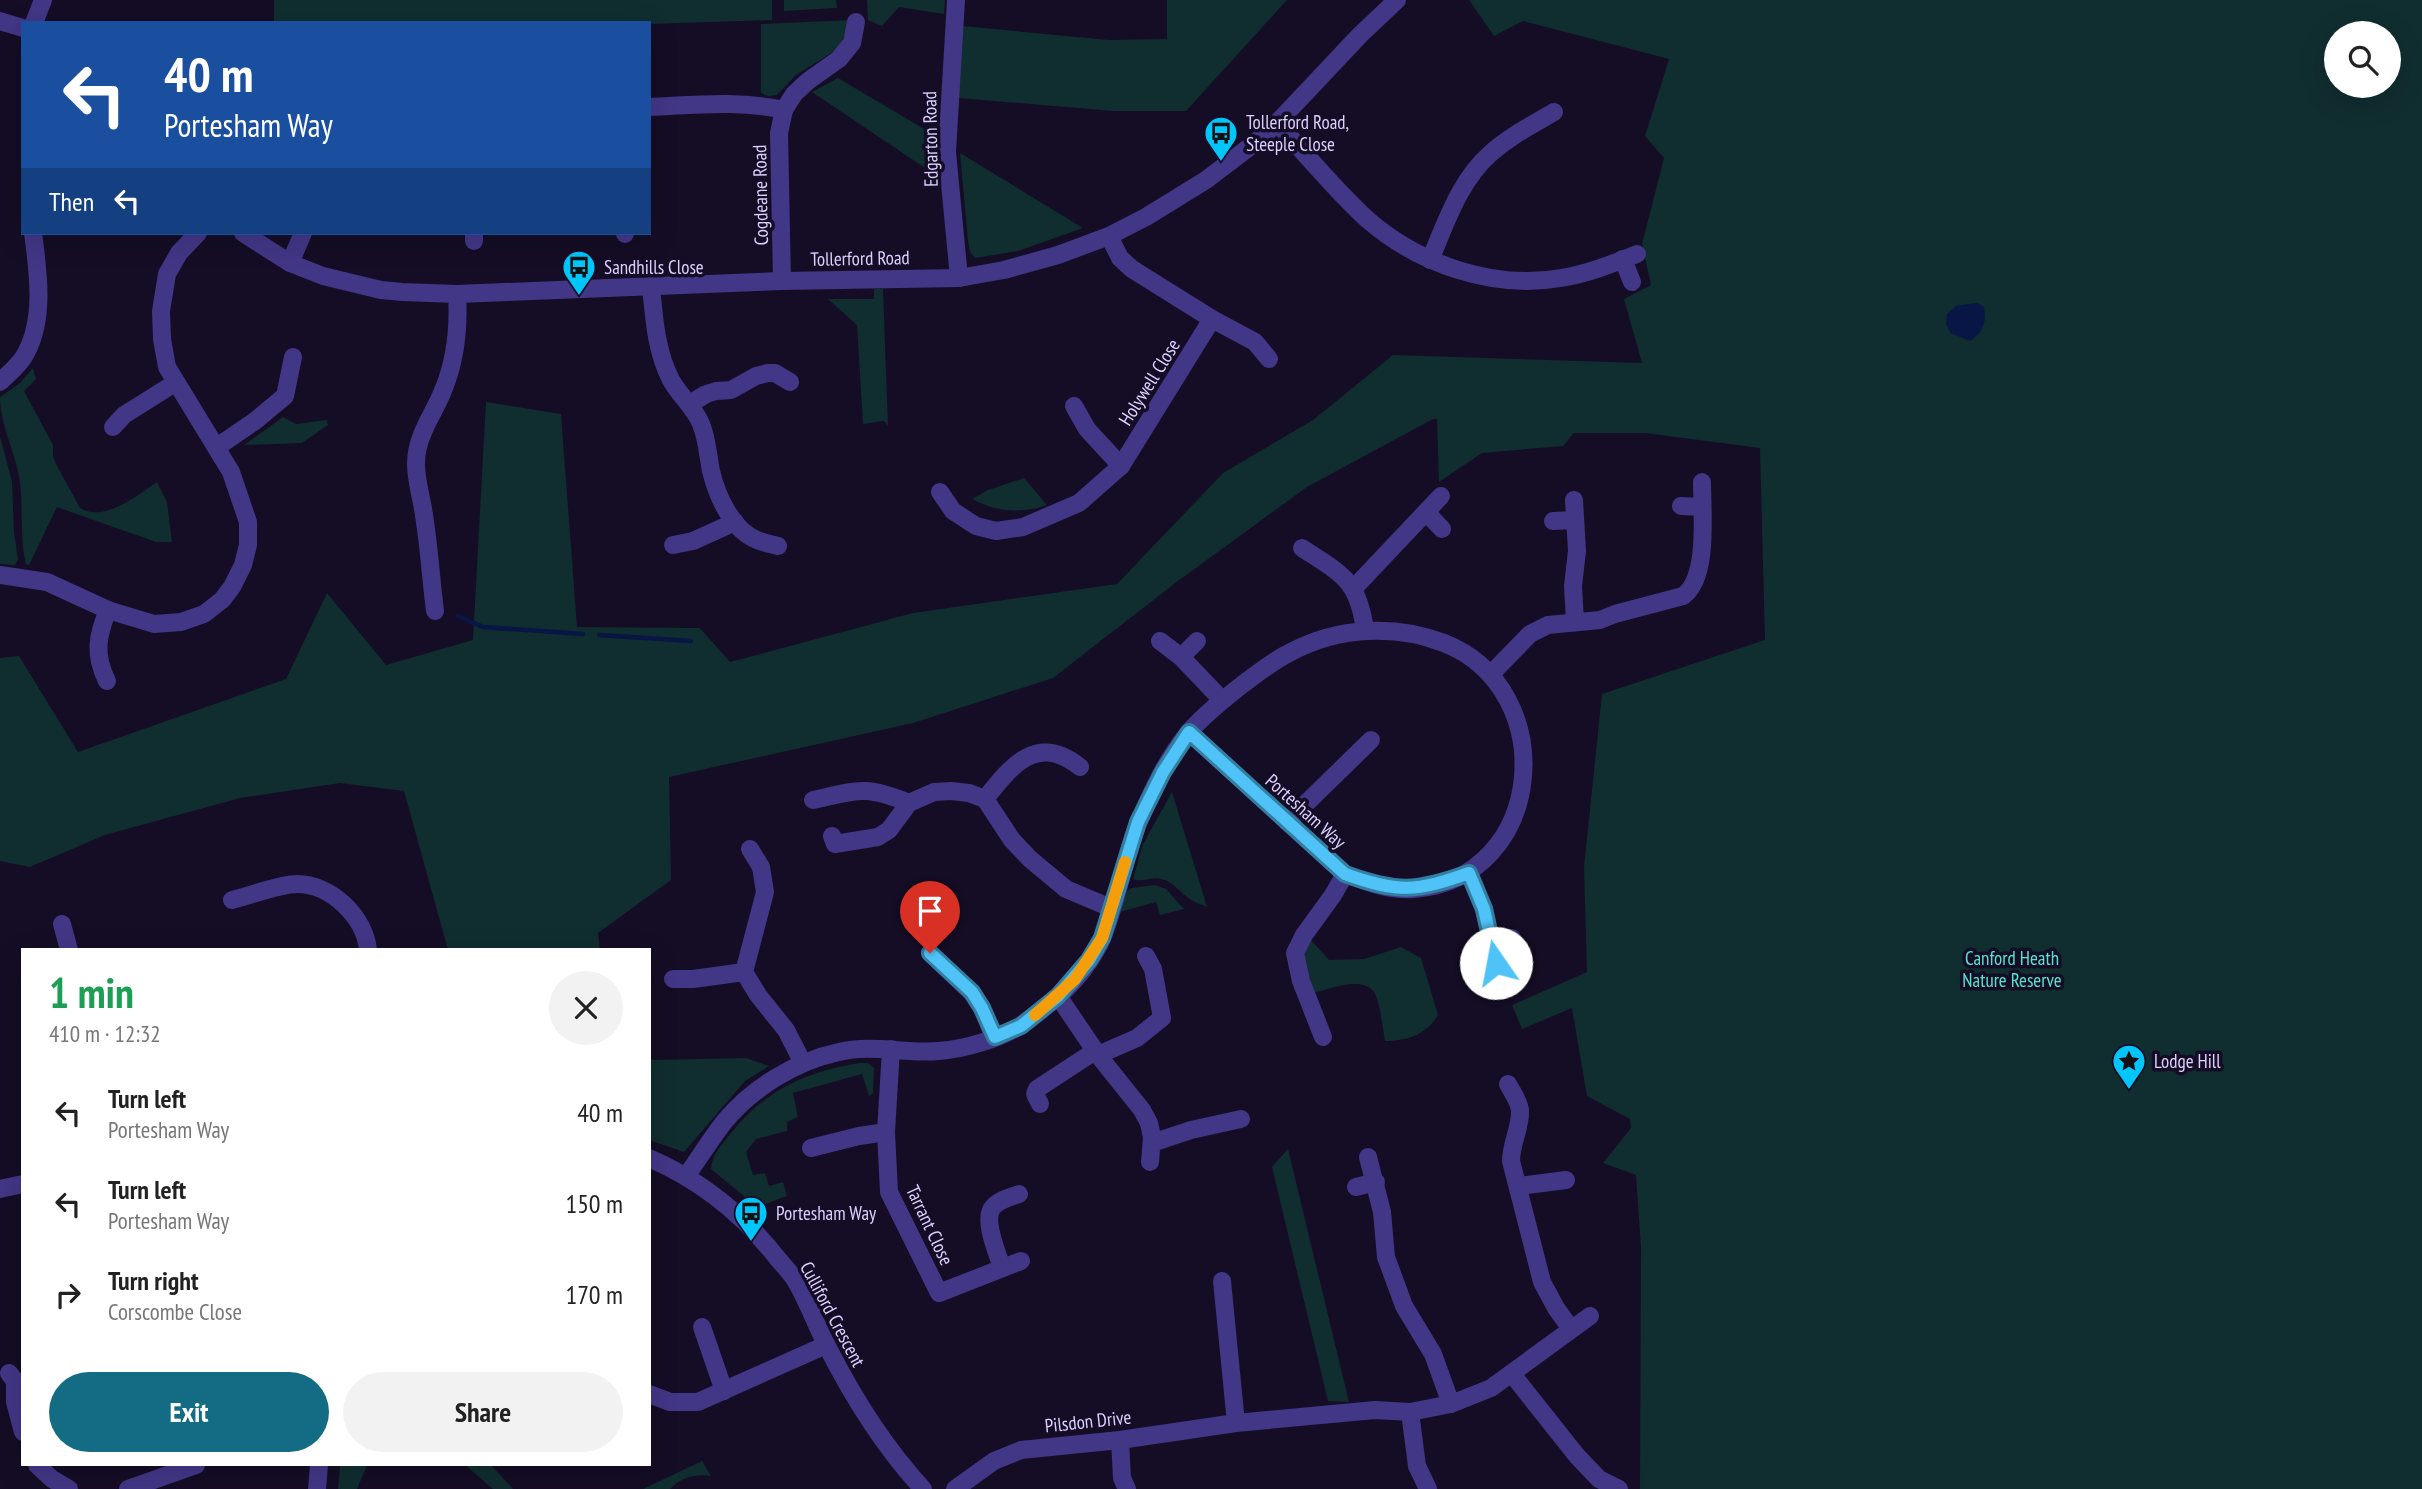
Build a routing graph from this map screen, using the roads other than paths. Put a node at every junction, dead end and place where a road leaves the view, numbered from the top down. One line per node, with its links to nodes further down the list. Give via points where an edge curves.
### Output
1 (43, 0): 5 (street)
2 (956, 0): 19 (street, Edgarton Road, via 947,152)
3 (1397, 0): 11 (street, Tollerford Road)
4 (0, 21): 7 (street)
5 (35, 21)
6 (856, 22): 9 (street, via 852,43 839,60 808,81)
7 (21, 27)
8 (651, 107): 9 (street, via 730,103)
9 (783, 110): 20 (street, Cogdeane Road, via 779,133)
10 (1554, 113): 17 (street, via 1488,155 1456,200)
11 (1277, 123): 16 (street, Tollerford Road, via 1206,180); 17 (street, via 1366,218)
12 (33, 235): 27 (street, via 37,321 25,355)
13 (196, 235): 29 (street, via 167,274 161,311 167,367)
14 (246, 235): 18 (street, Tollerford Road)
15 (302, 235): 18 (street)
16 (1109, 236): 19 (street, Tollerford Road, via 1025,264); 24 (street, via 1120,258 1132,269)
17 (1430, 260): 21 (street, via 1465,272 1526,281 1560,279 1630,256)
18 (290, 263): 23 (street, Tollerford Road, via 381,290)
19 (959, 278): 20 (street, Tollerford Road)
20 (782, 281): 22 (street, Tollerford Road)
21 (1632, 282)
22 (652, 286): 23 (street, Tollerford Road); 30 (street, via 659,351 672,381)
23 (457, 294): 52 (street, via 456,347 444,389 417,447 416,470)
24 (1212, 319): 26 (street, via 1255,342); 34 (street, Holywell Close)
25 (293, 357): 33 (street, via 285,396)
26 (1269, 359)
27 (0, 382)
28 (790, 382): 30 (street, via 768,373)
29 (175, 383): 32 (street); 33 (street)
30 (690, 404): 44 (street, via 702,425 720,498)
31 (1074, 406): 34 (street, Holywell Close, via 1087,429)
32 (113, 427)
33 (217, 447): 51 (street, via 248,522 245,555 232,587 204,614 181,622 154,624)
34 (1121, 466): 36 (street, Holywell Close, via 1079,503 1032,524 996,531 976,526 953,511)
35 (1702, 482): 40 (street)
36 (940, 492)
37 (1441, 496): 41 (street)
38 (1574, 500): 42 (street)
39 (1681, 506): 40 (street)
40 (1702, 508): 53 (street, via 1699,573 1691,591 1601,620)
41 (1426, 512): 45 (street); 50 (street)
42 (1575, 520): 43 (street); 53 (street)
43 (1553, 521)
44 (735, 522): 46 (street); 47 (street, via 757,540)
45 (1442, 529)
46 (673, 545)
47 (778, 546)
48 (1302, 548): 50 (street)
49 (0, 575): 51 (street, via 47,582)
50 (1354, 588): 54 (street)
51 (108, 610): 59 (street, via 99,631 99,665)
52 (435, 611)
53 (1575, 622): 58 (street, via 1537,629)
54 (1365, 630): 58 (street, Portesham Way, via 1417,635 1446,644); 60 (street, Portesham Way, via 1290,652)
55 (1160, 641): 57 (street)
56 (1196, 641): 57 (street)
57 (1181, 657): 60 (street)
58 (1491, 674): 70 (street, Portesham Way, via 1517,718 1523,774 1513,823 1490,855)
59 (107, 681)
60 (1222, 700): 61 (street, Portesham Way)
61 (1189, 732): 67 (street, Portesham Way); 73 (street, Portesham Way, via 1138,822)
62 (1371, 740): 67 (street)
63 (1080, 767): 64 (street, via 1066,756 1037,752 1003,776)
64 (985, 799): 66 (street, via 951,790); 73 (street, via 1030,859 1066,889)
65 (813, 800): 66 (street, via 860,789 880,791)
66 (909, 803): 68 (street, via 889,831 878,837 835,844)
67 (1287, 822): 71 (street, Portesham Way)
68 (832, 836)
69 (750, 849): 82 (street, via 761,867 765,892)
70 (1469, 873): 71 (street, Portesham Way, via 1412,889 1373,884); 76 (street)
71 (1345, 874): 86 (street, via 1296,953 1301,981)
72 (232, 900): 78 (street, via 296,884 321,888 359,921)
73 (1111, 908): 84 (street, Portesham Way, via 1102,938)
74 (62, 924): 77 (street)
75 (1512, 938): 76 (street)
76 (1492, 944): 81 (street)
77 (68, 948)
78 (367, 948)
79 (930, 953): 85 (street, via 972,992)
80 (1146, 956): 88 (street, via 1162,1017 1137,1038)
81 (1496, 963)
82 (744, 972): 83 (street); 89 (street, via 786,1030)
83 (673, 979)
84 (1058, 996): 85 (street, Portesham Way, via 1021,1026); 88 (street)
85 (995, 1037): 87 (street, Portesham Way, via 939,1051)
86 (1323, 1037)
87 (891, 1049): 89 (street, Portesham Way, via 864,1048); 93 (street, Tarrant Close)
88 (1097, 1053): 91 (street, via 1037,1089); 95 (street, via 1142,1110)
89 (803, 1063): 101 (street, Portesham Way, via 746,1100)
90 (1508, 1084): 106 (street, via 1520,1107 1511,1147)
91 (1040, 1104)
92 (1241, 1119): 95 (street)
93 (886, 1132): 94 (street); 110 (street, Tarrant Close, via 889,1192 932,1297)
94 (841, 1141): 96 (street); 98 (street)
95 (1152, 1143): 100 (street)
96 (811, 1148)
97 (1368, 1157): 103 (street)
98 (845, 1158)
99 (651, 1159): 101 (street, Culliford Crescent)
100 (1150, 1162)
101 (687, 1175): 115 (street, Culliford Crescent, via 759,1234 797,1283)
102 (1566, 1180): 106 (street)
103 (1376, 1182): 105 (street); 120 (street, via 1385,1257 1404,1306 1433,1354)
104 (21, 1184): 107 (street)
105 (1356, 1186)
106 (1519, 1186): 114 (street, via 1542,1282)
107 (0, 1189)
108 (1019, 1194): 110 (street, via 999,1202 988,1217)
109 (1021, 1261): 110 (street, Tarrant Close)
110 (1002, 1268)
111 (1222, 1281): 122 (street)
112 (1590, 1316): 114 (street, Pilsdon Drive)
113 (702, 1327): 118 (street)
114 (1571, 1329): 117 (street, Pilsdon Drive)
115 (826, 1345): 118 (street); 132 (street, Culliford Crescent, via 887,1447)
116 (9, 1373): 123 (street, via 15,1381)
117 (1512, 1374): 120 (street, Pilsdon Drive); 128 (street)
118 (724, 1391): 119 (street, via 698,1402 670,1402)
119 (651, 1395)
120 (1451, 1404): 121 (street, Pilsdon Drive)
121 (1410, 1412): 122 (street, Pilsdon Drive, via 1375,1410); 135 (street, via 1415,1458)
122 (1236, 1423): 124 (street, Pilsdon Drive)
123 (21, 1424)
124 (1120, 1440): 133 (street, Pilsdon Drive, via 1021,1450 994,1461); 134 (street)
125 (38, 1466): 129 (street)
126 (193, 1466): 130 (street)
127 (319, 1466): 131 (street)
128 (1595, 1484): 136 (street)
129 (69, 1489)
130 (128, 1489)
131 (317, 1489)
132 (923, 1489)
133 (955, 1489)
134 (1127, 1489)
135 (1428, 1489)
136 (1619, 1489)

